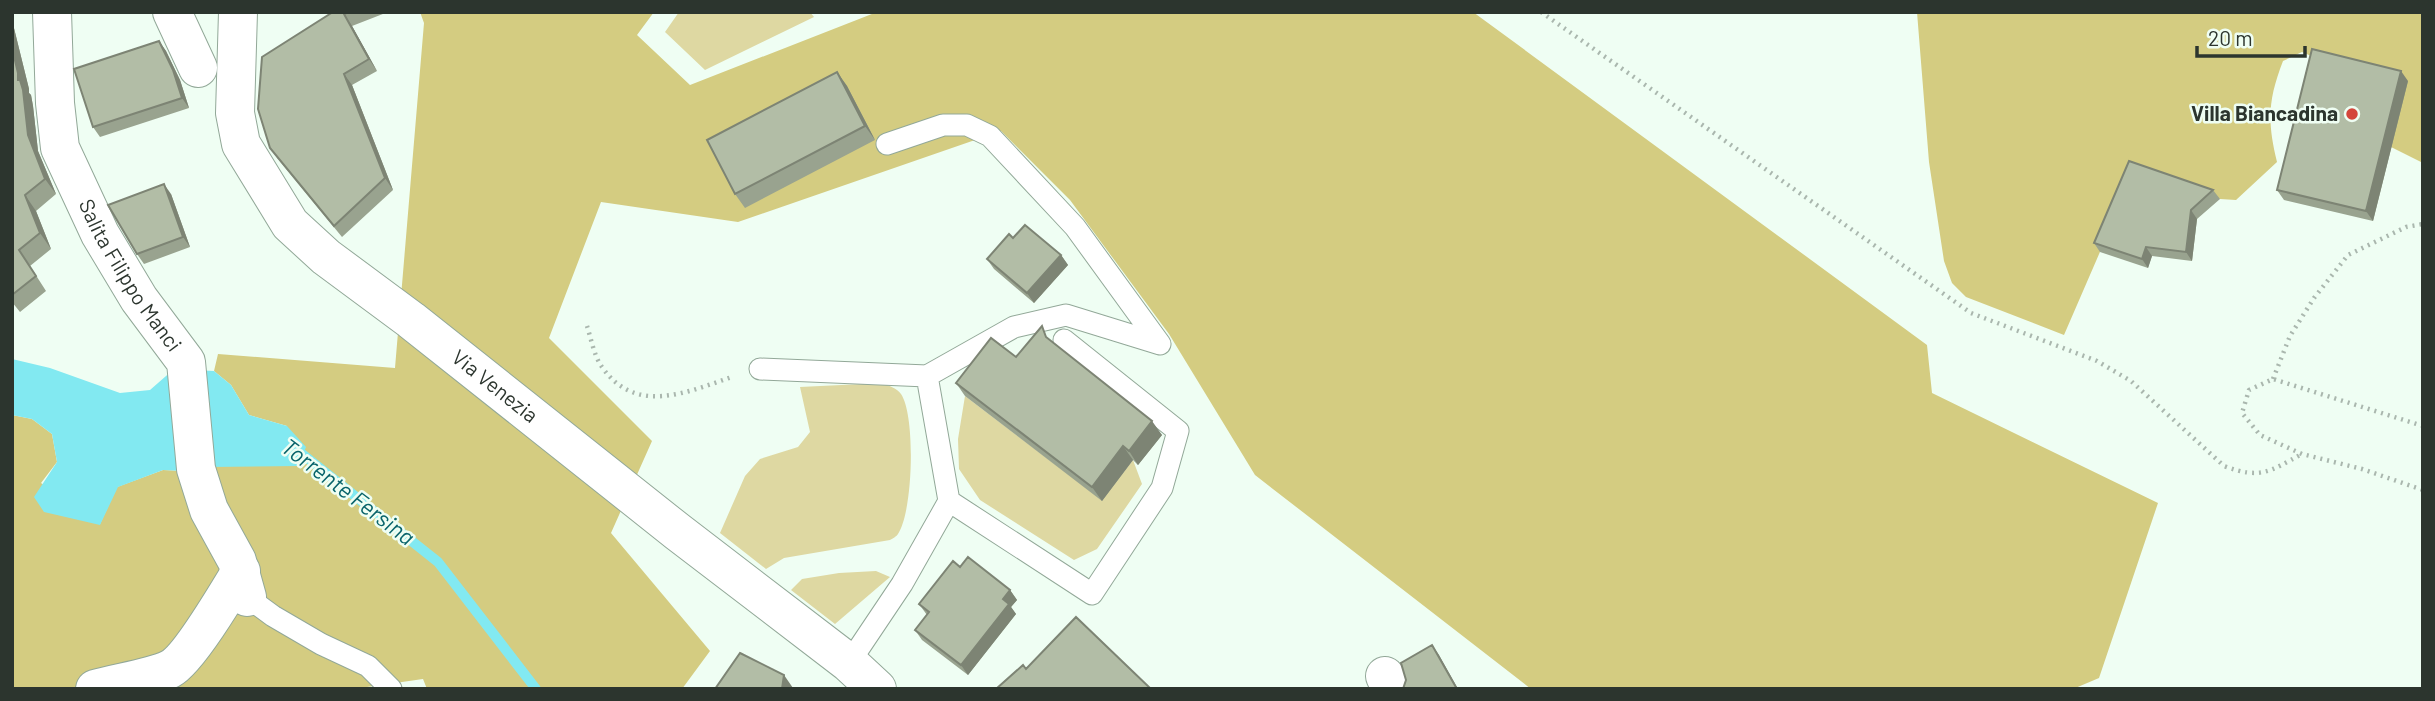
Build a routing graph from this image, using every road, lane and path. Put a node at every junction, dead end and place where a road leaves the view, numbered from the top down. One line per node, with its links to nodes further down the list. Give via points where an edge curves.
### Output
1 (52, 12): 17 (main road, Salita Filippo Manci, via 60,148 100,234 139,299 186,362 196,469 209,510)
2 (172, 12): 5 (main road)
3 (238, 12): 18 (main road, Via Venezia, via 235,113 241,144 290,224 326,257)
4 (1541, 12): 14 (path, via 1971,313 2097,361 2131,382 2224,466 2265,473)
5 (198, 68)
6 (887, 144): 11 (lane, via 943,125 967,125 990,136 1074,227 1160,344 1066,315 1014,327)
7 (2423, 224): 12 (path, via 2348,255 2290,336)
8 (587, 326): 10 (path, via 601,366 620,386 643,396 667,397)
9 (1065, 340): 16 (lane, via 1178,431 1162,488 1092,594)
10 (760, 369): 11 (lane)
11 (927, 376): 16 (lane)
12 (2273, 379): 13 (path); 14 (path, via 2249,390 2242,413 2260,435)
13 (2423, 426)
14 (2302, 454): 15 (path)
15 (2423, 490)
16 (949, 501): 18 (lane, via 902,584)
17 (244, 584): 19 (main road, via 171,669); 20 (lane, Salita Filippo Manci, via 273,617 368,666)
18 (849, 663): 21 (main road, Via Venezia)
19 (95, 689)
20 (391, 689)
21 (877, 689)

